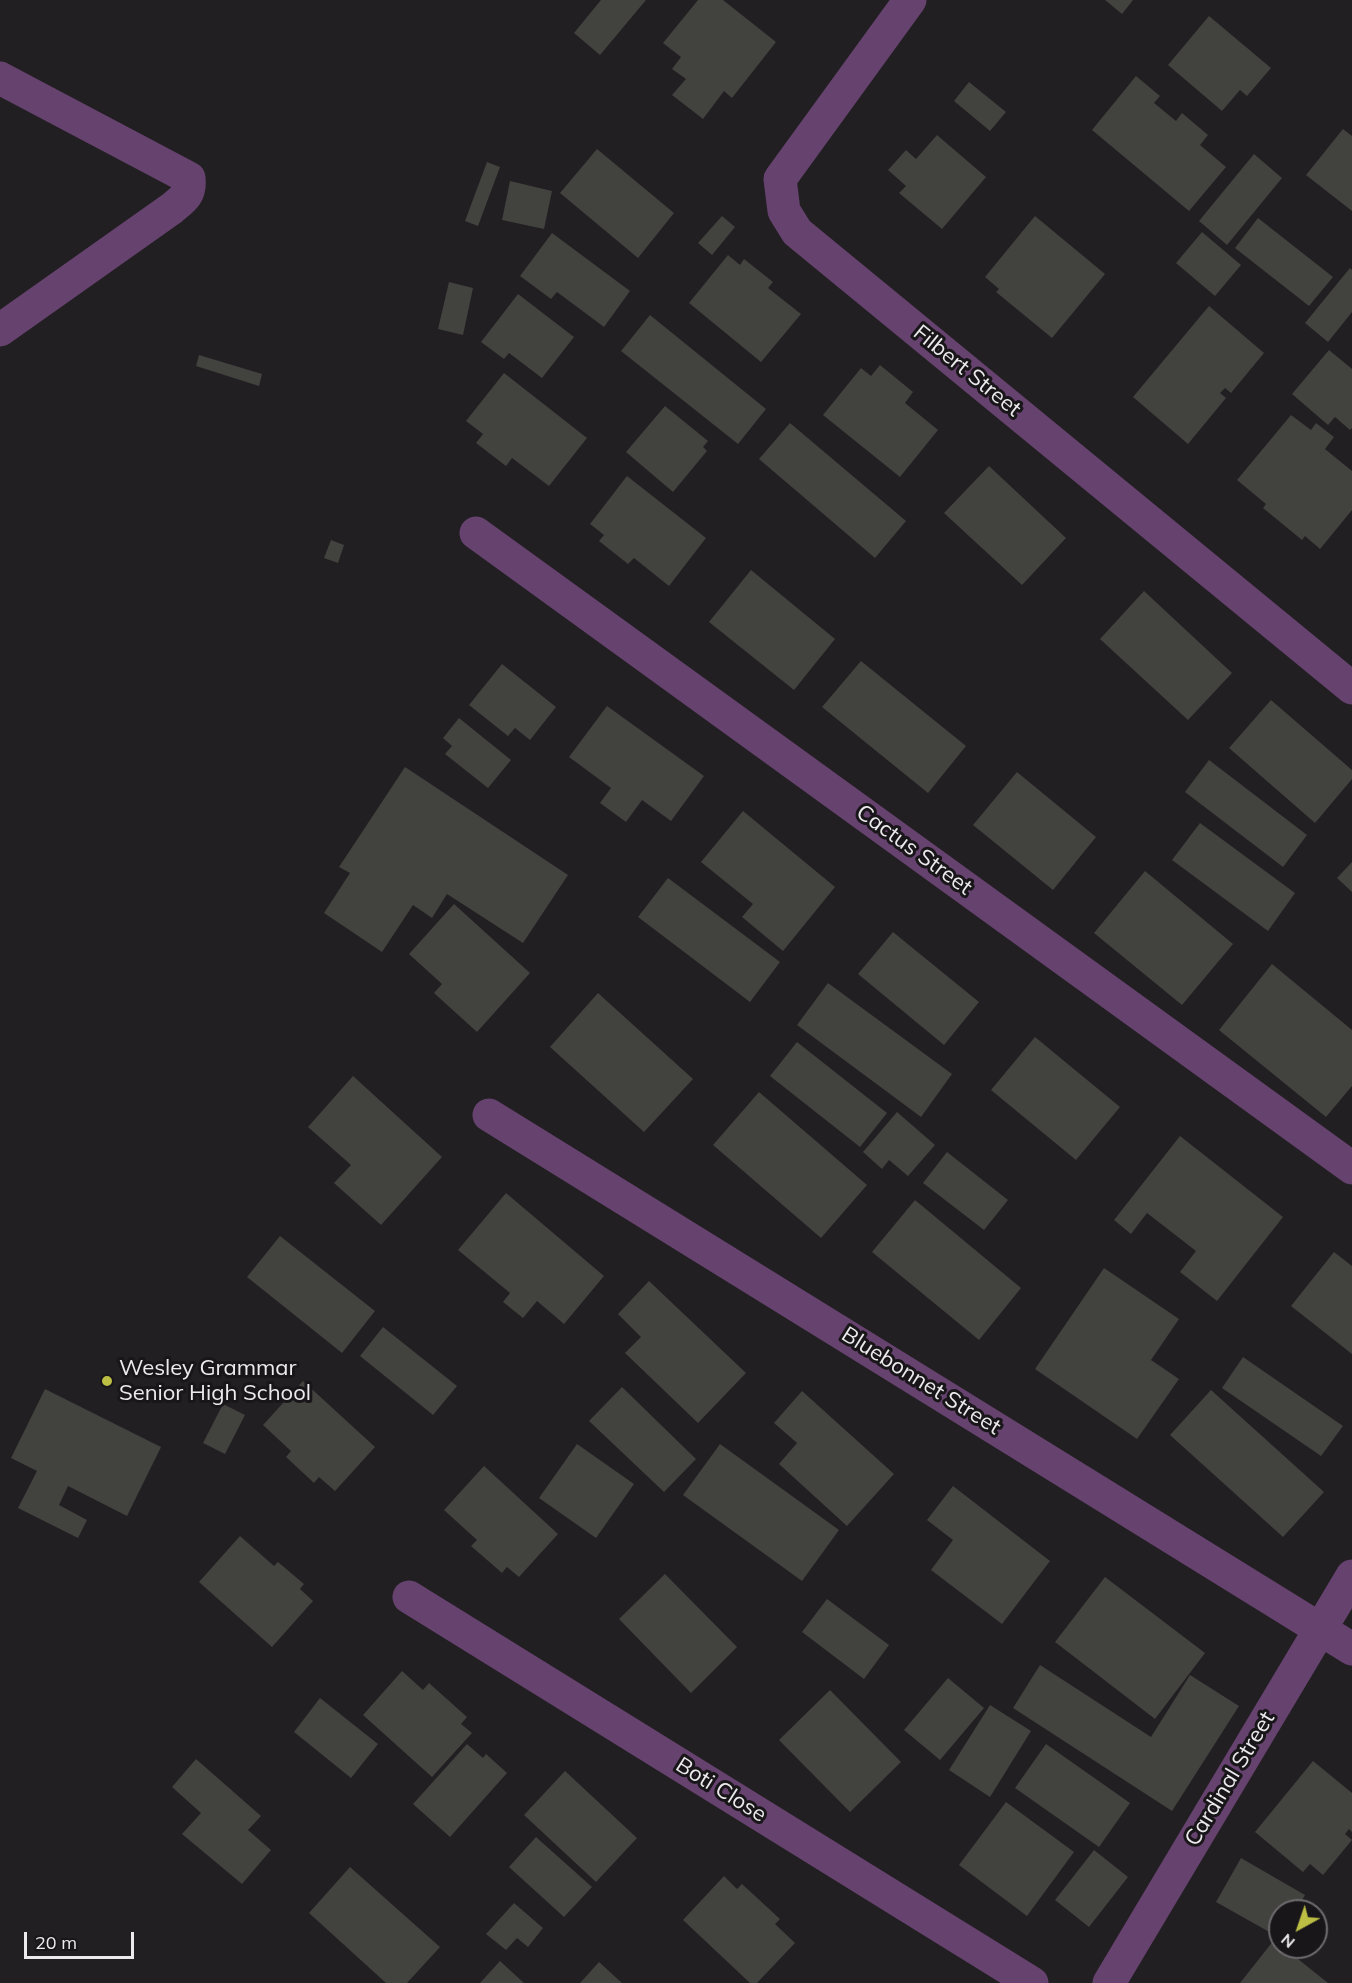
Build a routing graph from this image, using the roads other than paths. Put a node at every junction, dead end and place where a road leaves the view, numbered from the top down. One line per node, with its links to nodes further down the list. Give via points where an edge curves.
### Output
1 (910, 0): 5 (street, Filbert Street, via 780,179 780,195 788,218 797,232)
2 (0, 78): 3 (street, via 189,178 190,189 171,209)
3 (0, 330)
4 (476, 533): 7 (street, Cactus Street)
5 (1352, 688)
6 (489, 1115): 10 (street, Bluebonnet Street)
7 (1352, 1168)
8 (1352, 1576): 10 (street, Cardinal Street)
9 (409, 1597): 12 (street, Boti Close)
10 (1321, 1628): 11 (street, Bluebonnet Street); 13 (street, Cardinal Street)
11 (1352, 1648)
12 (1032, 1983)
13 (1109, 1983)

